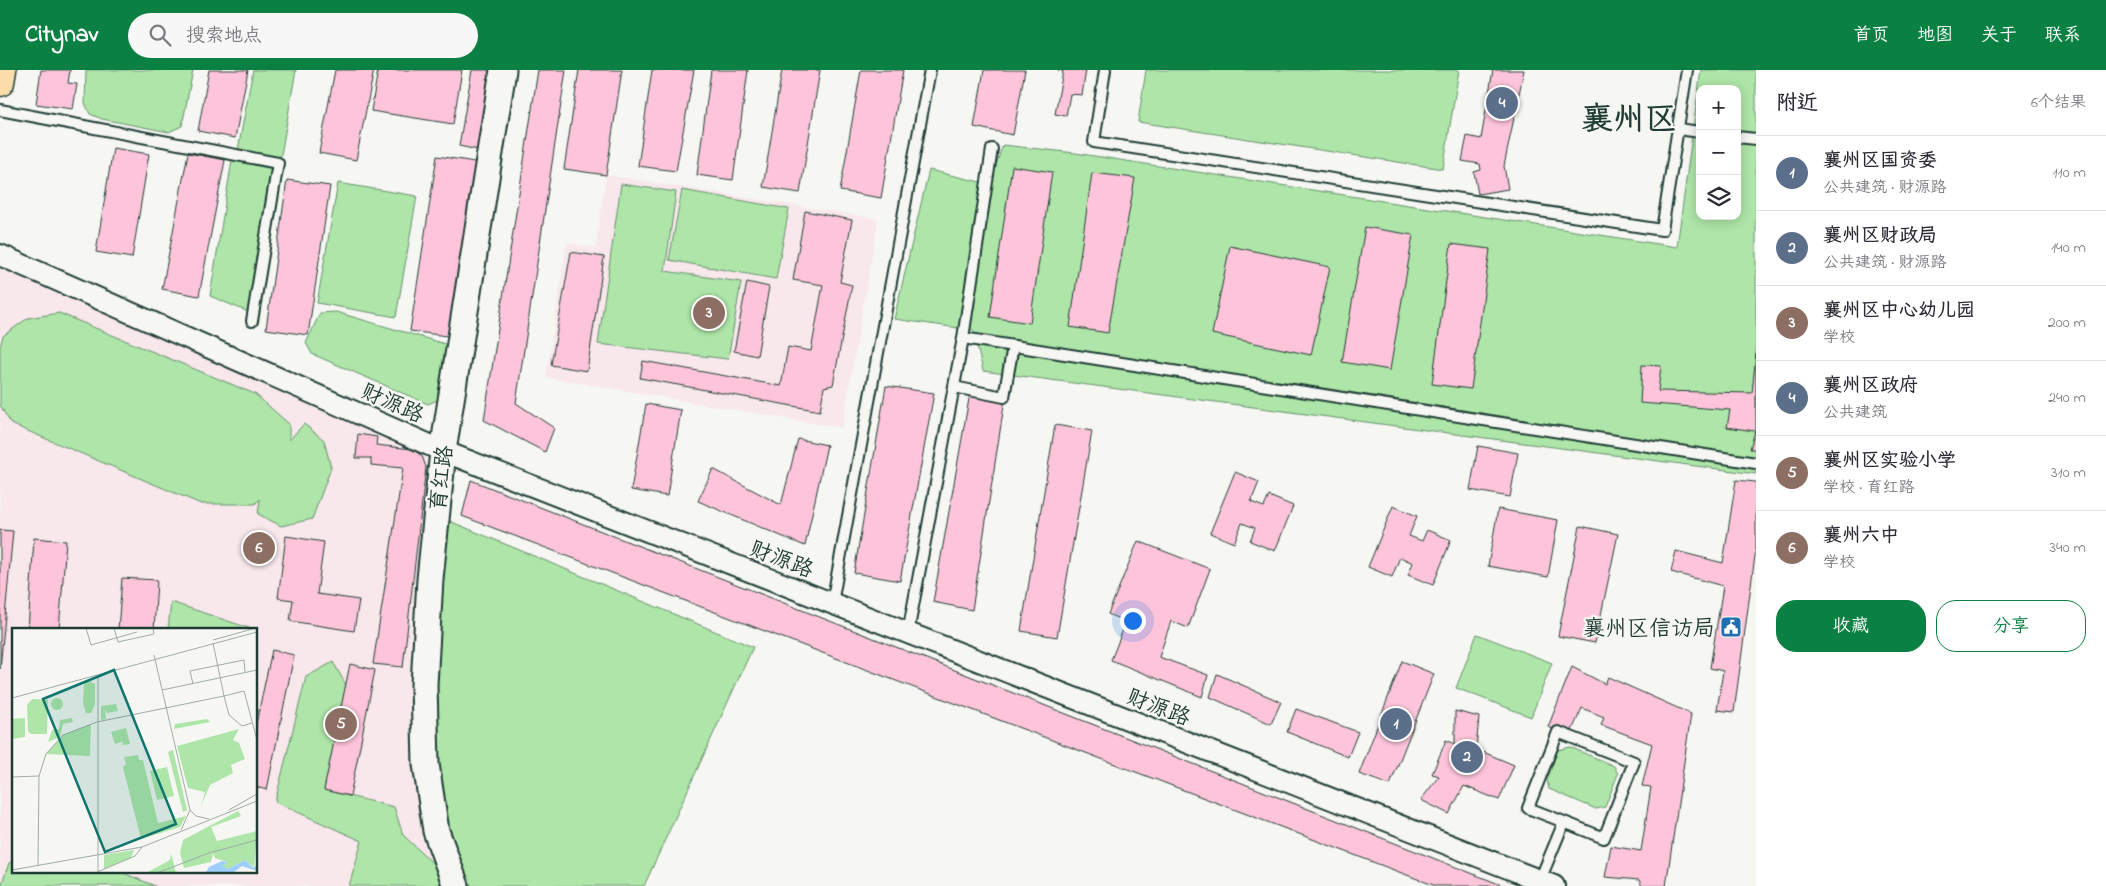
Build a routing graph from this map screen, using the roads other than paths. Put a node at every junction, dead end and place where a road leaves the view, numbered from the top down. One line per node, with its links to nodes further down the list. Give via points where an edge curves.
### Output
1 (2, 70): 6 (main road)
2 (503, 70): 18 (street, 育红路)
3 (930, 70): 20 (lane)
4 (1105, 70): 8 (lane, via 1094,142 1662,230)
5 (1687, 70): 8 (lane)
6 (0, 82)
7 (0, 110): 14 (lane, via 278,163)
8 (1678, 129): 9 (lane)
9 (1696, 131)
10 (1741, 137): 11 (lane)
11 (1756, 139)
12 (992, 149): 15 (lane)
13 (0, 255): 18 (street, 财源路)
14 (252, 321)
15 (963, 338): 16 (lane); 17 (lane)
16 (1013, 346): 17 (lane, via 1004,397); 19 (lane)
17 (954, 387): 21 (lane)
18 (443, 451): 20 (street, 财源路); 24 (street, 育红路, via 435,515 426,656 426,764 436,831)
19 (1756, 463)
20 (832, 603): 21 (street, 财源路)
21 (908, 633): 23 (street, 财源路)
22 (1564, 822): 22 (lane, via 1604,838 1634,762 1558,732 1528,808); 23 (lane)
23 (1547, 883)
24 (456, 886)

